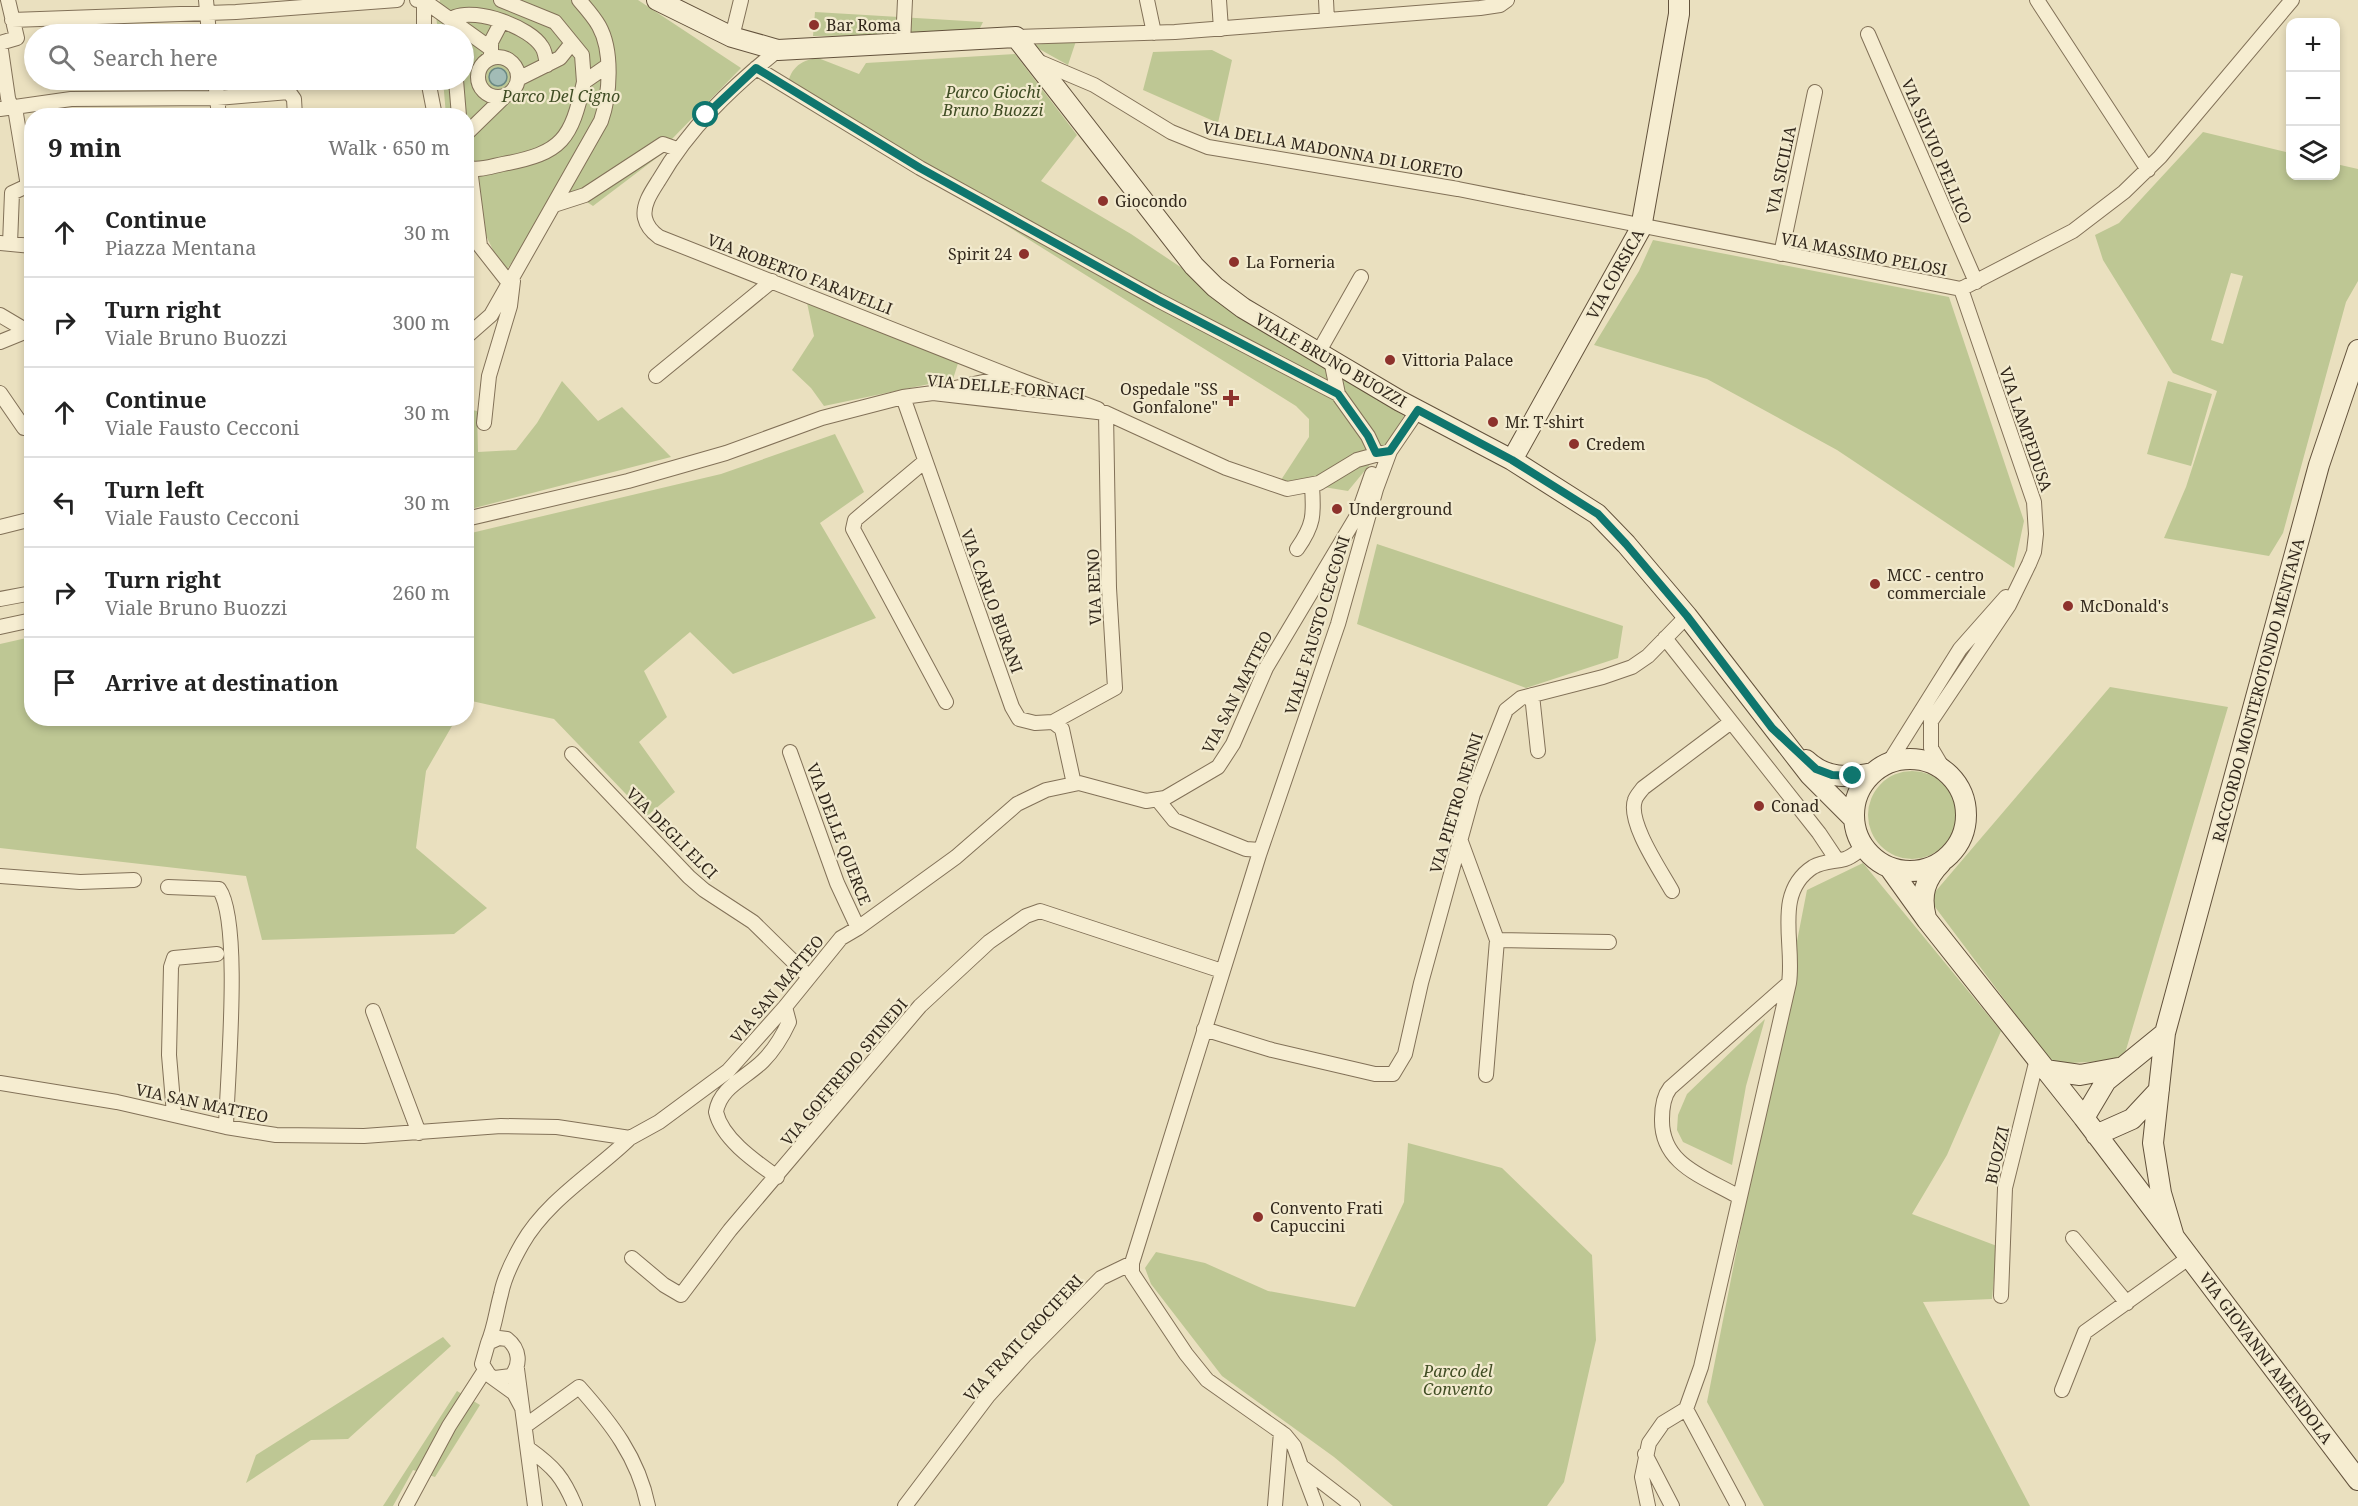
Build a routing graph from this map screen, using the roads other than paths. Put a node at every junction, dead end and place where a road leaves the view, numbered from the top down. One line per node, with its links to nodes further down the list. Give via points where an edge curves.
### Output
1 (397, 0): 17 (street)
2 (417, 0): 3 (street)
3 (423, 0): 21 (street); 25 (street)
4 (501, 0): 34 (street, via 555,22)
5 (579, 0): 41 (street, via 600,27)
6 (657, 0): 31 (main road)
7 (741, 0): 31 (street)
8 (905, 0): 35 (street)
9 (1147, 0): 29 (street)
10 (1219, 0): 28 (street)
11 (1326, 0): 22 (street)
12 (1679, 0): 66 (main road, VIA CORSICA)
13 (2037, 0): 61 (street)
14 (2292, 0): 61 (street, VIA MASSIMO PELOSI)
15 (6, 1): 20 (street)
16 (1502, 2): 19 (street)
17 (279, 4): 18 (street, via 236,12)
18 (206, 6): 20 (street); 24 (street)
19 (1412, 6): 22 (street)
20 (12, 20): 36 (street, via 17,38)
21 (453, 20): 23 (street, via 461,14 473,14); 26 (street); 27 (street)
22 (1327, 20): 28 (street)
23 (502, 21): 38 (street, via 493,34); 40 (street, via 538,42)
24 (207, 24)
25 (424, 24)
26 (453, 24)
27 (458, 24)
28 (1221, 29): 29 (street)
29 (1154, 33): 32 (street)
30 (1868, 33): 73 (street, VIA SILVIO PELLICO)
31 (732, 37): 37 (main road)
32 (1016, 37): 35 (main road); 39 (main road, VIALE BRUNO BUOZZI)
33 (474, 38): 38 (street)
34 (572, 43): 40 (street, via 566,53); 44 (street, via 582,55)
35 (903, 43): 37 (main road)
36 (0, 46): 51 (street, via 10,105)
37 (778, 50): 42 (street)
38 (491, 53): 43 (street, via 510,61); 49 (street, via 481,67 478,81 485,93)
39 (1035, 60): 66 (street, VIA DELLA MADONNA DI LORETO, via 1094,85 1164,129 1208,147 1448,188); 81 (main road, VIALE BRUNO BUOZZI, via 1201,273 1230,299)
40 (547, 65): 43 (street)
41 (607, 66): 44 (street); 65 (street, via 610,90 602,121)
42 (756, 68): 58 (street); 88 (street, VIALE BRUNO BUOZZI, via 920,168)
43 (518, 79): 49 (street, via 514,90)
44 (584, 82): 60 (street, via 575,122 563,141 537,156)
45 (216, 90): 50 (street)
46 (431, 90): 54 (street)
47 (457, 90): 55 (street)
48 (1815, 92): 69 (street, VIA SICILIA)
49 (504, 97): 57 (street)
50 (217, 98): 51 (street, via 71,99); 52 (street); 53 (street, via 289,92)
51 (15, 108): 56 (street); 59 (street)
52 (218, 108)
53 (295, 108)
54 (434, 108)
55 (458, 108)
56 (0, 110)
57 (474, 126)
58 (677, 148): 65 (street, via 663,144 585,195); 72 (street, VIA ROBERTO FARAVELLI, via 647,200 645,217 650,230)
59 (24, 161)
60 (474, 167)
61 (2148, 170): 73 (street, VIA MASSIMO PELOSI, via 2116,200 2073,231)
62 (24, 186): 63 (street)
63 (6, 194): 67 (street)
64 (474, 203): 71 (street, via 480,246)
65 (554, 205): 71 (street)
66 (1641, 228): 69 (street, VIA MASSIMO PELOSI); 96 (main road, VIA CORSICA)
67 (5, 244): 68 (street)
68 (24, 245)
69 (1781, 254): 74 (street, VIA MASSIMO PELOSI)
70 (1361, 276): 81 (street)
71 (511, 280): 77 (street, via 491,315); 92 (street, via 510,306 489,376)
72 (772, 281): 82 (street, VIA ROBERTO FARAVELLI); 83 (street)
73 (1976, 282): 74 (street, VIA MASSIMO PELOSI)
74 (1961, 289): 104 (street, VIA LAMPEDUSA, via 2034,502 2034,552)
75 (0, 315): 76 (street)
76 (24, 328)
77 (474, 330)
78 (24, 333): 79 (street)
79 (0, 342)
80 (2358, 350): 145 (main road, RACCORDO MONTEROTONDO MENTANA, via 2319,465)
81 (1324, 357): 88 (street); 90 (main road, VIALE BRUNO BUOZZI)
82 (972, 358): 84 (street, VIA ROBERTO FARAVELLI); 85 (street)
83 (656, 376)
84 (1023, 381): 85 (street); 91 (street, VIA ROBERTO FARAVELLI)
85 (962, 385): 87 (street)
86 (0, 393): 93 (street)
87 (933, 393): 89 (street, VIA DELLE FORNACI); 91 (street, VIA DELLE FORNACI)
88 (1338, 394): 94 (street)
89 (903, 397): 97 (street, VIA CARLO BURANI); 100 (street, VIA DELLE FORNACI, via 822,418 726,453 639,478)
90 (1418, 410): 94 (street, VIALE FAUSTO CECCONI); 96 (main road, VIALE BRUNO BUOZZI)
91 (1107, 413): 99 (street, VIA DELLE FORNACI, via 1273,486 1294,490); 113 (street, VIA RENO, via 1109,588 1115,688)
92 (484, 423)
93 (24, 428)
94 (1383, 452): 95 (street, VIA DELLE FORNACI); 98 (street, VIALE FAUSTO CECCONI)
95 (1357, 460): 98 (street, via 1368,464); 99 (street, VIA DELLE FORNACI)
96 (1512, 460): 107 (main road, VIALE BRUNO BUOZZI, via 1598,514)
97 (924, 462): 112 (street, via 855,519 853,529); 113 (street, VIA CARLO BURANI, via 1012,707 1020,719)
98 (1376, 476): 122 (street, VIA SAN MATTEO, via 1358,514 1266,668 1233,744 1218,767 1195,783); 126 (street, VIALE FAUSTO CECCONI, via 1338,624)
99 (1312, 486): 103 (street, via 1314,518)
100 (474, 517)
101 (24, 521): 102 (street)
102 (0, 527)
103 (1297, 549)
104 (2021, 580): 119 (street, VIA LAMPEDUSA, via 1959,649); 120 (street, VIA LAMPEDUSA, via 2009,605 1933,717 1930,741)
105 (24, 594): 106 (street)
106 (0, 599)
107 (1687, 616): 110 (street, VIA PIETRO NENNI); 115 (main road, VIALE BRUNO BUOZZI)
108 (24, 622): 109 (street)
109 (0, 627)
110 (1665, 638): 111 (street, VIA PIETRO NENNI, via 1642,660 1619,672); 114 (street)
111 (1532, 695): 116 (street); 124 (street, VIA PIETRO NENNI, via 1512,703 1500,720)
112 (946, 702)
113 (1053, 722): 121 (street, via 1062,729)
114 (1731, 722): 127 (street); 133 (street, via 1643,788 1635,800 1634,814 1643,840)
115 (1772, 728): 119 (main road, VIALE BRUNO BUOZZI, via 1824,773 1845,777); 123 (main road, VIALE BRUNO BUOZZI, via 1815,782)
116 (1538, 750)
117 (790, 752): 135 (street, VIA DELLE QUERCE, via 837,883)
118 (572, 754): 140 (street, VIA DEGLI ELCI, via 689,877 753,922)
119 (1881, 769): 120 (main road, via 1907,759); 123 (main road, via 1863,786)
120 (1944, 770): 128 (main road, via 1962,794 1966,823 1958,844)
121 (1074, 784): 122 (street, VIA SAN MATTEO, via 1146,801); 135 (street, VIA SAN MATTEO, via 1046,790 1017,804 956,857)
122 (1157, 799): 126 (street, via 1174,820)
123 (1854, 819): 125 (main road)
124 (1460, 839): 136 (street); 144 (street, VIA PIETRO NENNI, via 1405,1054 1393,1074 1375,1074 1272,1050)
125 (1864, 847): 127 (street, via 1844,860); 129 (main road)
126 (1259, 852): 139 (street, VIALE FAUSTO CECCONI)
127 (1837, 860): 141 (street, via 1810,869 1793,887 1788,902)
128 (1943, 861): 129 (main road, via 1917,871); 134 (main road, via 1925,883)
129 (1889, 867): 134 (main road, VIA GIOVANNI AMENDOLA)
130 (0, 876): 131 (street, via 80,882)
131 (134, 880)
132 (168, 887): 153 (street, via 219,889 226,898 232,946)
133 (1672, 891)
134 (1927, 920): 146 (main road, VIA GIOVANNI AMENDOLA)
135 (858, 928): 140 (street, VIA SAN MATTEO, via 841,938)
136 (1497, 940): 137 (street); 148 (street)
137 (1609, 942)
138 (217, 954): 151 (street, via 174,958 171,967 169,1055)
139 (1222, 972): 144 (street, VIALE FAUSTO CECCONI); 157 (street, VIA GOFFREDO SPINEDI, via 1040,911 1026,916 989,942 920,1006)
140 (808, 976): 142 (street, VIA SAN MATTEO)
141 (1789, 983): 158 (street); 158 (street, via 1670,1088 1663,1100 1662,1135 1670,1153 1680,1163)
142 (785, 1007): 156 (street, VIA SAN MATTEO, via 718,1079); 157 (street, via 789,1022 784,1032 763,1060 722,1096 716,1112 722,1128)
143 (373, 1011): 154 (street)
144 (1204, 1029): 163 (street, VIALE FAUSTO CECCONI)
145 (2165, 1033): 147 (main road); 150 (main road, RACCORDO MONTEROTONDO MENTANA)
146 (2041, 1064): 147 (main road, via 2080,1075); 152 (main road, VIA GIOVANNI AMENDOLA); 165 (street, BUOZZI, via 2005,1188)
147 (2121, 1067): 152 (main road, via 2095,1096)
148 (1486, 1076)
149 (0, 1083): 151 (street, VIA SAN MATTEO)
150 (2159, 1090): 155 (main road, via 2132,1119); 159 (main road, RACCORDO MONTEROTONDO MENTANA, via 2154,1160)
151 (174, 1114): 153 (street, VIA SAN MATTEO)
152 (2084, 1118): 155 (main road, VIA GIOVANNI AMENDOLA)
153 (226, 1127): 154 (street, VIA SAN MATTEO, via 304,1137)
154 (419, 1133): 156 (street, VIA SAN MATTEO, via 532,1126)
155 (2096, 1135): 159 (main road, VIA GIOVANNI AMENDOLA)
156 (630, 1138): 164 (street, via 567,1191 543,1217 522,1243)
157 (777, 1177): 162 (street, VIA GOFFREDO SPINEDI, via 730,1230 681,1295)
158 (1739, 1197): 173 (street, via 1701,1367)
159 (2174, 1237): 161 (main road, VIA GIOVANNI AMENDOLA)
160 (2073, 1238): 166 (street)
161 (2190, 1257): 166 (street); 179 (main road, VIA GIOVANNI AMENDOLA)
162 (632, 1258)
163 (1132, 1263): 175 (street, via 1132,1274 1201,1373); 184 (street, VIA FRATI CROCIFERI, via 1101,1278 1025,1355 988,1396)
164 (500, 1295): 167 (street, via 502,1317); 168 (street)
165 (2001, 1296)
166 (2127, 1303): 171 (street, via 2085,1332)
167 (511, 1342): 168 (street, via 499,1338); 169 (street, via 517,1354)
168 (488, 1343): 170 (street, via 482,1357)
169 (517, 1369): 170 (street, via 511,1376); 172 (street)
170 (490, 1374): 172 (street, via 514,1393); 180 (street, via 449,1426)
171 (2062, 1390)
172 (522, 1408): 174 (street)
173 (1686, 1408): 177 (street, via 1659,1427); 190 (street)
174 (525, 1426): 176 (street); 183 (street, via 579,1387 631,1453)
175 (1281, 1432): 178 (street, via 1294,1446); 185 (street)
176 (529, 1449): 181 (street); 182 (street, via 558,1472)
177 (1645, 1454): 188 (street, via 1642,1477); 189 (street)
178 (1301, 1466): 186 (street); 187 (street)
179 (2358, 1480)
180 (406, 1506)
181 (535, 1506)
182 (575, 1506)
183 (648, 1506)
184 (905, 1506)
185 (1275, 1506)
186 (1316, 1506)
187 (1353, 1506)
188 (1648, 1506)
189 (1672, 1506)
190 (1738, 1506)

